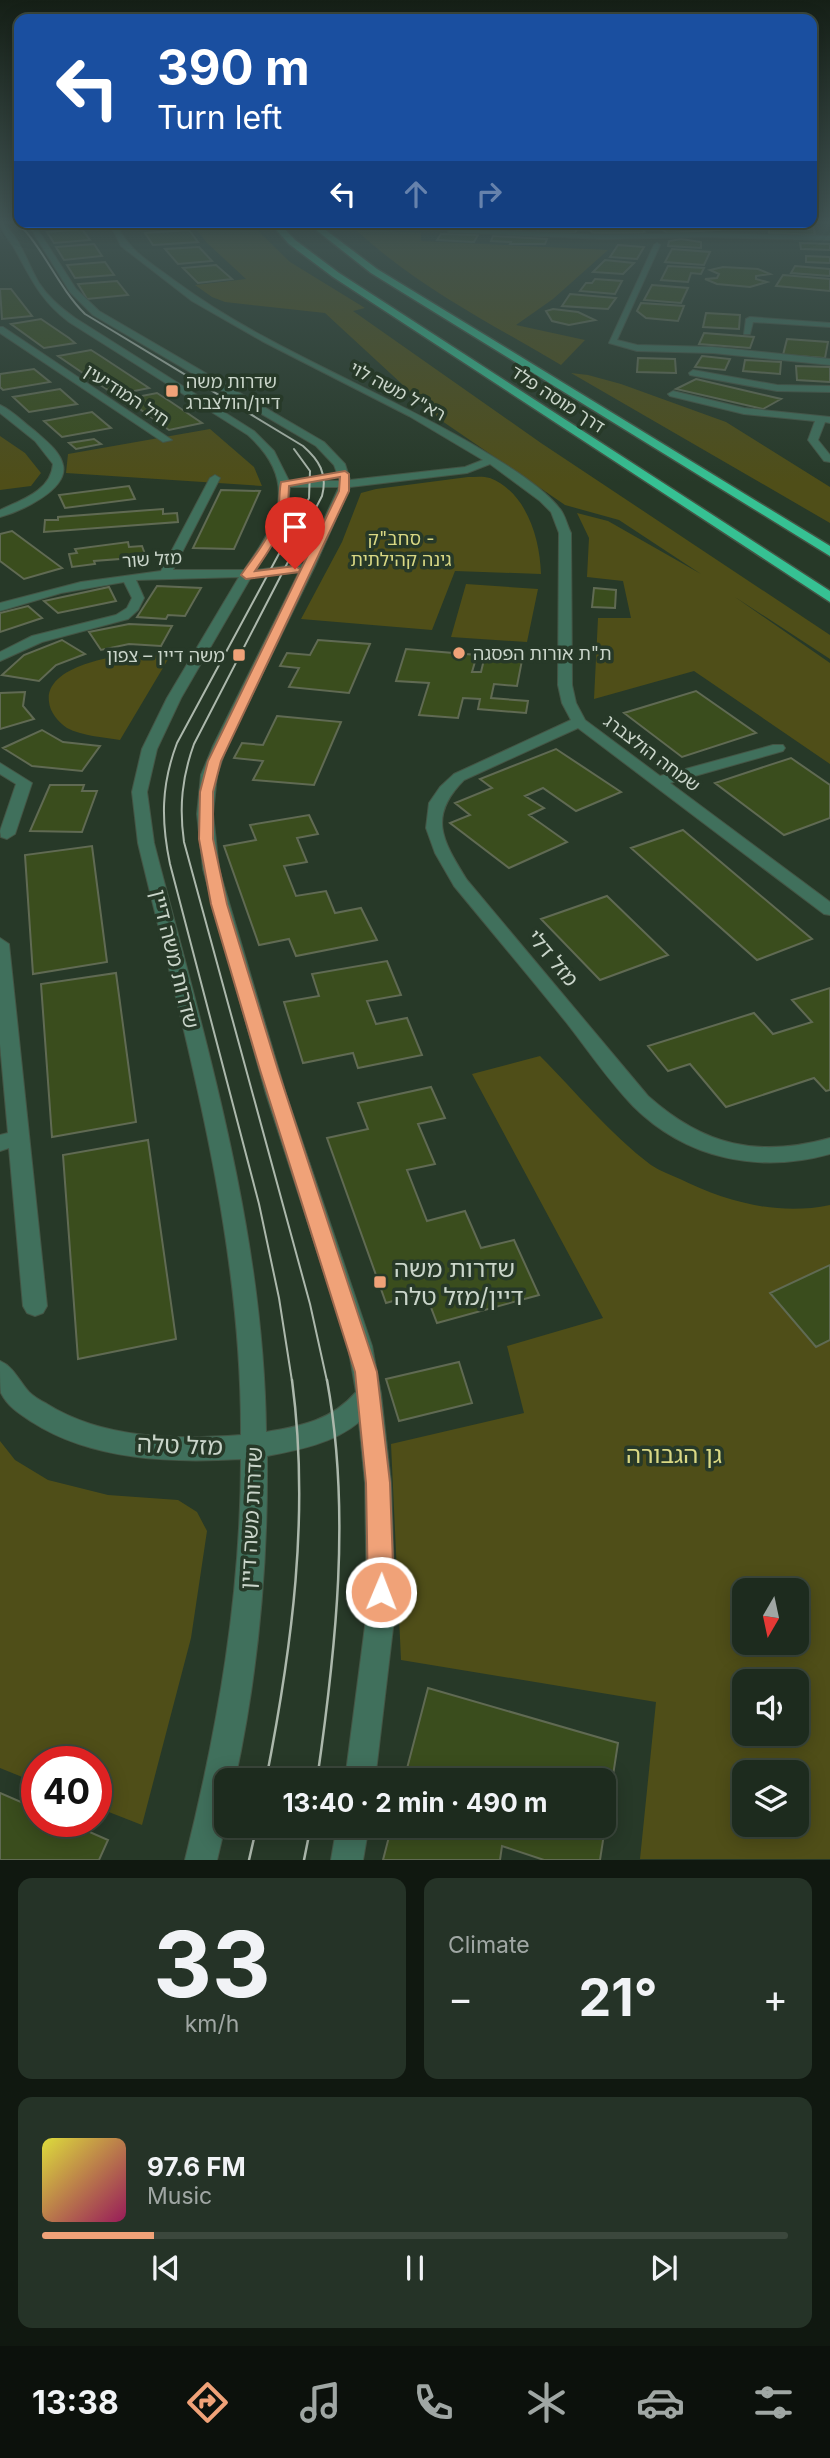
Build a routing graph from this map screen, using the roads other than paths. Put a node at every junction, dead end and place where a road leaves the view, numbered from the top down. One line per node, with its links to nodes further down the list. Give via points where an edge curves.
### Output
1 (56, 308): 22 (street, via 251,433 273,456)
2 (91, 308): 21 (street, via 320,444)
3 (210, 308): 17 (street, רא"ל משה לוי)
4 (386, 308): 31 (highway, דרך מוסה פלד)
5 (434, 308): 26 (highway, דרך מוסה פלד)
6 (628, 308): 10 (street, via 612,341 637,348 713,350)
7 (830, 325): 9 (street, via 750,319)
8 (0, 329): 16 (street, חיל המודיעין)
9 (747, 332)
10 (830, 362)
11 (693, 373): 12 (street, via 777,388)
12 (830, 389)
13 (673, 394): 15 (street, via 744,411)
14 (0, 408): 24 (street, via 58,460 53,485)
15 (825, 419): 18 (street, via 813,440)
16 (167, 440)
17 (466, 445): 19 (street, שמחה הולצברג)
18 (828, 459)
19 (491, 460): 21 (street, via 467,470); 34 (street, שמחה הולצברג, via 544,499 562,522 567,550 565,685)
20 (215, 478): 28 (street)
21 (345, 479): 22 (street); 27 (street)
22 (285, 484): 29 (street, שדרות משה דיין, via 284,508 271,541)
23 (0, 498): 24 (street)
24 (24, 504): 25 (street)
25 (0, 514)
26 (830, 552)
27 (309, 566): 29 (street, מזל שור); 45 (street, via 214,761 206,792 206,839 219,904 360,1346)
28 (165, 574): 29 (street, מזל שור); 30 (street, מזל שור)
29 (246, 575): 46 (street, שדרות משה דיין, via 164,717 145,764 140,813 228,1176 244,1284)
30 (128, 577): 32 (street, מזל שור); 33 (street, via 138,598 129,613 37,639)
31 (830, 598)
32 (0, 607)
33 (0, 657)
34 (579, 722): 37 (street, שמחה הולצברג); 42 (street, מזל דלי, via 459,777 445,789 433,807 433,834 444,856 460,882 633,1090 667,1124 699,1143 733,1153 770,1157)
35 (779, 748): 37 (street)
36 (0, 767): 38 (street, via 24,783)
37 (658, 781): 39 (street, שמחה הולצברג)
38 (7, 834)
39 (830, 910)
40 (0, 944): 41 (street)
41 (9, 1140): 43 (street)
42 (830, 1146)
43 (35, 1306)
44 (0, 1372): 46 (street, מזל טלה, via 27,1405 56,1424 101,1440 206,1450)
45 (369, 1394): 46 (street, מזל טלה, via 334,1426); 47 (street, via 378,1483 381,1611)
46 (255, 1445): 49 (street, שדרות משה דיין, via 243,1644 228,1745)
47 (361, 1768)
48 (351, 1838): 50 (street)
49 (201, 1860)
50 (347, 1860)

